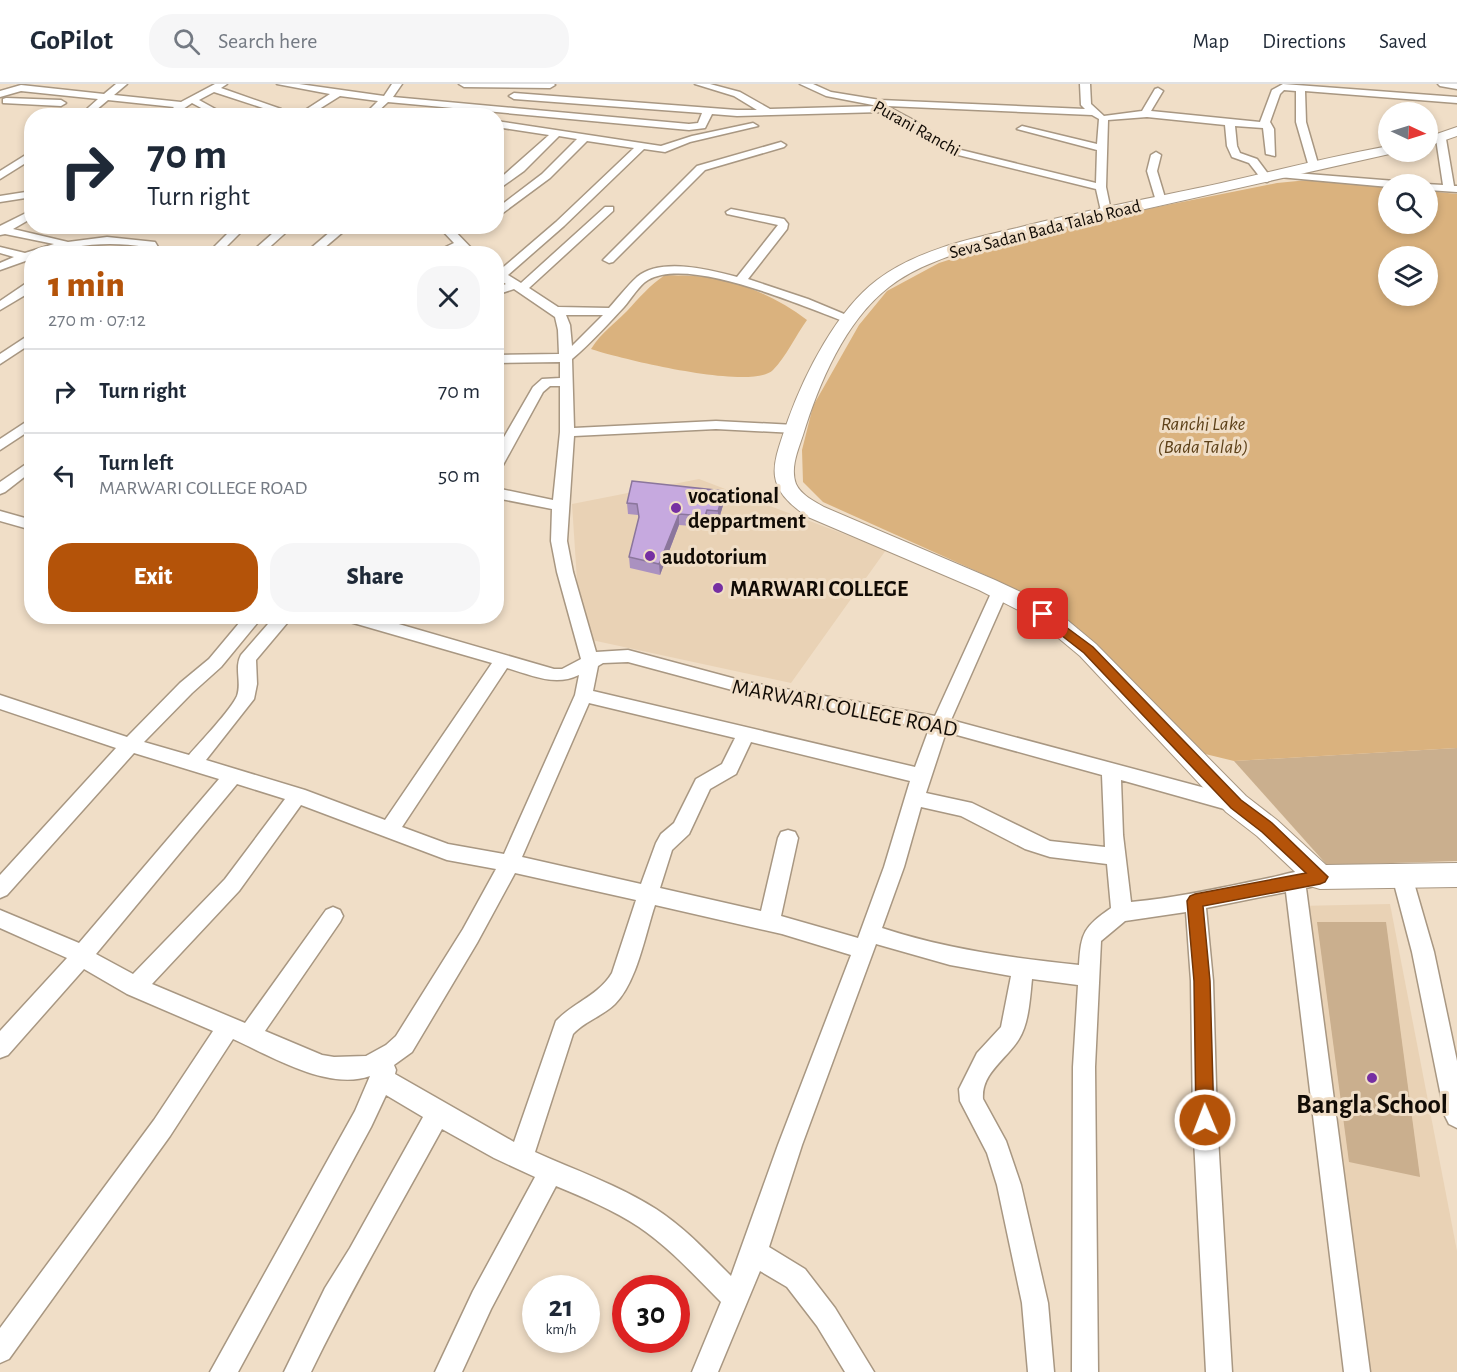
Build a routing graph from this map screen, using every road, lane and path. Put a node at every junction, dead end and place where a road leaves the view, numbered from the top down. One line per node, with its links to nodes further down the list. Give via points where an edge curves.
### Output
1 (122, 84): 19 (street)
2 (282, 84): 17 (street)
3 (397, 84): 21 (street)
4 (464, 84): 5 (street)
5 (481, 84): 11 (street)
6 (700, 84): 37 (street, via 738,94)
7 (805, 84): 18 (street, Purani Ranchi)
8 (840, 84): 18 (street)
9 (1085, 84): 40 (street, via 1086,105)
10 (1443, 84): 13 (street)
11 (520, 86): 12 (street); 20 (street)
12 (551, 86)
13 (1457, 86)
14 (218, 87): 23 (street); 31 (street)
15 (1305, 87): 24 (street); 44 (street, via 1277,90); 62 (street, via 1301,122)
16 (1158, 91): 39 (street)
17 (337, 94): 21 (street); 32 (street)
18 (829, 94): 27 (street, Purani Ranchi)
19 (111, 96): 22 (street, via 21,88); 26 (street); 28 (street)
20 (514, 96): 35 (street); 36 (street)
21 (387, 98): 33 (street); 34 (street)
22 (3, 100): 25 (street)
23 (192, 100): 26 (street); 30 (street)
24 (1457, 100)
25 (72, 103)
26 (182, 105): 29 (street)
27 (882, 106): 37 (street); 40 (street); 67 (street, Purani Ranchi, via 950,150)
28 (94, 108)
29 (179, 108)
30 (208, 108)
31 (273, 108)
32 (313, 108)
33 (378, 108)
34 (443, 108)
35 (504, 111)
36 (708, 111): 38 (street); 41 (street, via 702,126 689,127)
37 (768, 112): 38 (street)
38 (737, 113): 45 (street)
39 (1144, 115): 40 (street); 43 (street)
40 (1101, 117): 54 (street)
41 (504, 118)
42 (504, 119): 48 (street)
43 (1230, 123): 44 (street); 64 (street, via 1236,155 1253,161)
44 (1266, 124): 58 (street)
45 (753, 126): 49 (street); 52 (street, via 689,139 669,149)
46 (1022, 129): 54 (street)
47 (1457, 131): 51 (street)
48 (558, 132): 50 (street); 65 (street)
49 (762, 132)
50 (585, 137): 52 (street); 73 (street, via 546,176)
51 (1438, 139)
52 (642, 146): 98 (street, via 560,224)
53 (1438, 146): 59 (street)
54 (1102, 148): 67 (street)
55 (1378, 152): 62 (street, Seva Sadan Bada Talab Road)
56 (792, 153): 96 (street, via 777,142 701,168)
57 (1156, 154): 72 (street, via 1152,171)
58 (1272, 154)
59 (1444, 157): 60 (street); 69 (street)
60 (1457, 157)
61 (24, 160): 63 (street)
62 (1314, 167): 64 (street, Seva Sadan Bada Talab Road)
63 (0, 176)
64 (1275, 177): 66 (street); 72 (street, Seva Sadan Bada Talab Road)
65 (504, 182)
66 (1378, 183)
67 (1101, 187): 75 (street)
68 (1438, 188): 69 (street)
69 (1453, 189)
70 (24, 195): 71 (street)
71 (0, 199)
72 (1161, 201): 75 (street, Seva Sadan Bada Talab Road)
73 (504, 209)
74 (609, 209): 101 (street)
75 (1106, 211): 107 (street, Seva Sadan Bada Talab Road, via 976,242 933,257 883,283)
76 (731, 212): 100 (street, via 783,224)
77 (24, 217): 78 (street)
78 (1, 230): 84 (street)
79 (233, 234): 89 (street)
80 (278, 234): 90 (street)
81 (335, 234): 91 (street)
82 (452, 234): 85 (street)
83 (100, 242): 84 (street); 87 (street); 88 (street)
84 (67, 244): 86 (street)
85 (461, 244): 92 (street)
86 (61, 246)
87 (94, 246)
88 (152, 246)
89 (221, 246)
90 (264, 246)
91 (319, 246)
92 (456, 246)
93 (0, 250): 94 (street)
94 (24, 255)
95 (24, 258): 97 (street)
96 (609, 260)
97 (0, 267)
98 (504, 270)
99 (504, 278): 101 (street)
100 (740, 281): 106 (street, via 678,270 653,272); 107 (street)
101 (517, 287): 103 (street); 105 (street)
102 (24, 290): 104 (street)
103 (504, 290)
104 (0, 306)
105 (557, 311): 106 (street); 109 (street, via 563,326)
106 (612, 312): 109 (street)
107 (850, 319): 114 (street, Seva Sadan Bada Talab Road, via 810,387)
108 (24, 343): 111 (street)
109 (566, 358): 110 (street); 112 (street)
110 (504, 359)
111 (0, 360)
112 (566, 382): 115 (street); 117 (street, via 547,382 538,390)
113 (24, 428): 116 (street)
114 (795, 429): 115 (street, via 716,425); 124 (street, Seva Sadan Bada Talab Road, via 784,480 796,499 831,519)
115 (567, 432): 121 (street)
116 (0, 446)
117 (504, 451)
118 (24, 470): 119 (street)
119 (0, 489)
120 (504, 495): 121 (street)
121 (560, 506): 129 (street, via 562,555)
122 (0, 516): 123 (street)
123 (24, 520)
124 (1000, 591): 132 (street); 141 (street, Seva Sadan Bada Talab Road, via 1043,614 1088,650)
125 (248, 624): 134 (street, via 215,663)
126 (278, 624): 135 (street, via 247,659 245,699)
127 (376, 624): 128 (street, MARWARI COLLEGE ROAD)
128 (502, 661): 129 (street, MARWARI COLLEGE ROAD, via 554,675 564,675); 142 (street)
129 (590, 662): 130 (street); 132 (street, MARWARI COLLEGE ROAD, via 600,657 628,656 755,690)
130 (584, 695): 133 (street); 145 (street)
131 (4, 708): 134 (street)
132 (940, 724): 136 (street, MARWARI COLLEGE ROAD); 138 (street)
133 (745, 735): 138 (street); 150 (street, via 729,769 703,784 682,828 668,840)
134 (130, 745): 135 (street); 149 (street)
135 (193, 764): 137 (street)
136 (1111, 771): 141 (street, MARWARI COLLEGE ROAD); 144 (street)
137 (235, 775): 139 (street); 157 (street)
138 (921, 776): 140 (street)
139 (298, 795): 142 (street); 160 (street, via 232,885)
140 (915, 798): 144 (street, via 965,809 1050,849); 156 (street)
141 (1236, 804): 148 (street, MARWARI COLLEGE ROAD, via 1267,828)
142 (389, 830): 145 (street, via 447,852)
143 (788, 838): 155 (street)
144 (1115, 857): 152 (street)
145 (510, 863): 150 (street); 163 (street, via 470,936)
146 (1457, 875): 147 (street)
147 (1402, 876): 148 (street); 165 (street, via 1423,952)
148 (1308, 879): 151 (street); 179 (street)
149 (0, 889)
150 (649, 894): 155 (street); 166 (street, via 614,991 604,1002 572,1018 564,1028)
151 (1195, 901): 152 (street); 178 (street)
152 (1122, 912): 159 (street, via 1091,938)
153 (333, 916): 161 (street)
154 (0, 919): 157 (street)
155 (769, 922): 156 (street)
156 (867, 941): 158 (street); 168 (street)
157 (82, 957): 160 (street); 162 (street)
158 (1023, 968): 159 (street); 176 (street, via 1011,1032 985,1061 971,1089 975,1108 998,1149 1009,1185 1034,1295)
159 (1088, 976): 177 (street, via 1084,1067)
160 (135, 987): 161 (street)
161 (238, 1031): 163 (street, via 322,1066 346,1071 371,1066); 170 (street)
162 (0, 1047)
163 (385, 1068): 164 (street); 171 (street, via 363,1119)
164 (437, 1114): 166 (street); 172 (street, via 334,1297)
165 (1457, 1116)
166 (521, 1158): 167 (street)
167 (551, 1171): 169 (street, via 647,1217 692,1253); 173 (street)
168 (754, 1253): 169 (street); 175 (street, via 796,1278)
169 (736, 1299): 174 (street)
170 (0, 1350)
171 (223, 1372)
172 (297, 1372)
173 (447, 1372)
174 (705, 1372)
175 (861, 1372)
176 (1041, 1372)
177 (1085, 1372)
178 (1219, 1372)
179 (1356, 1372)

